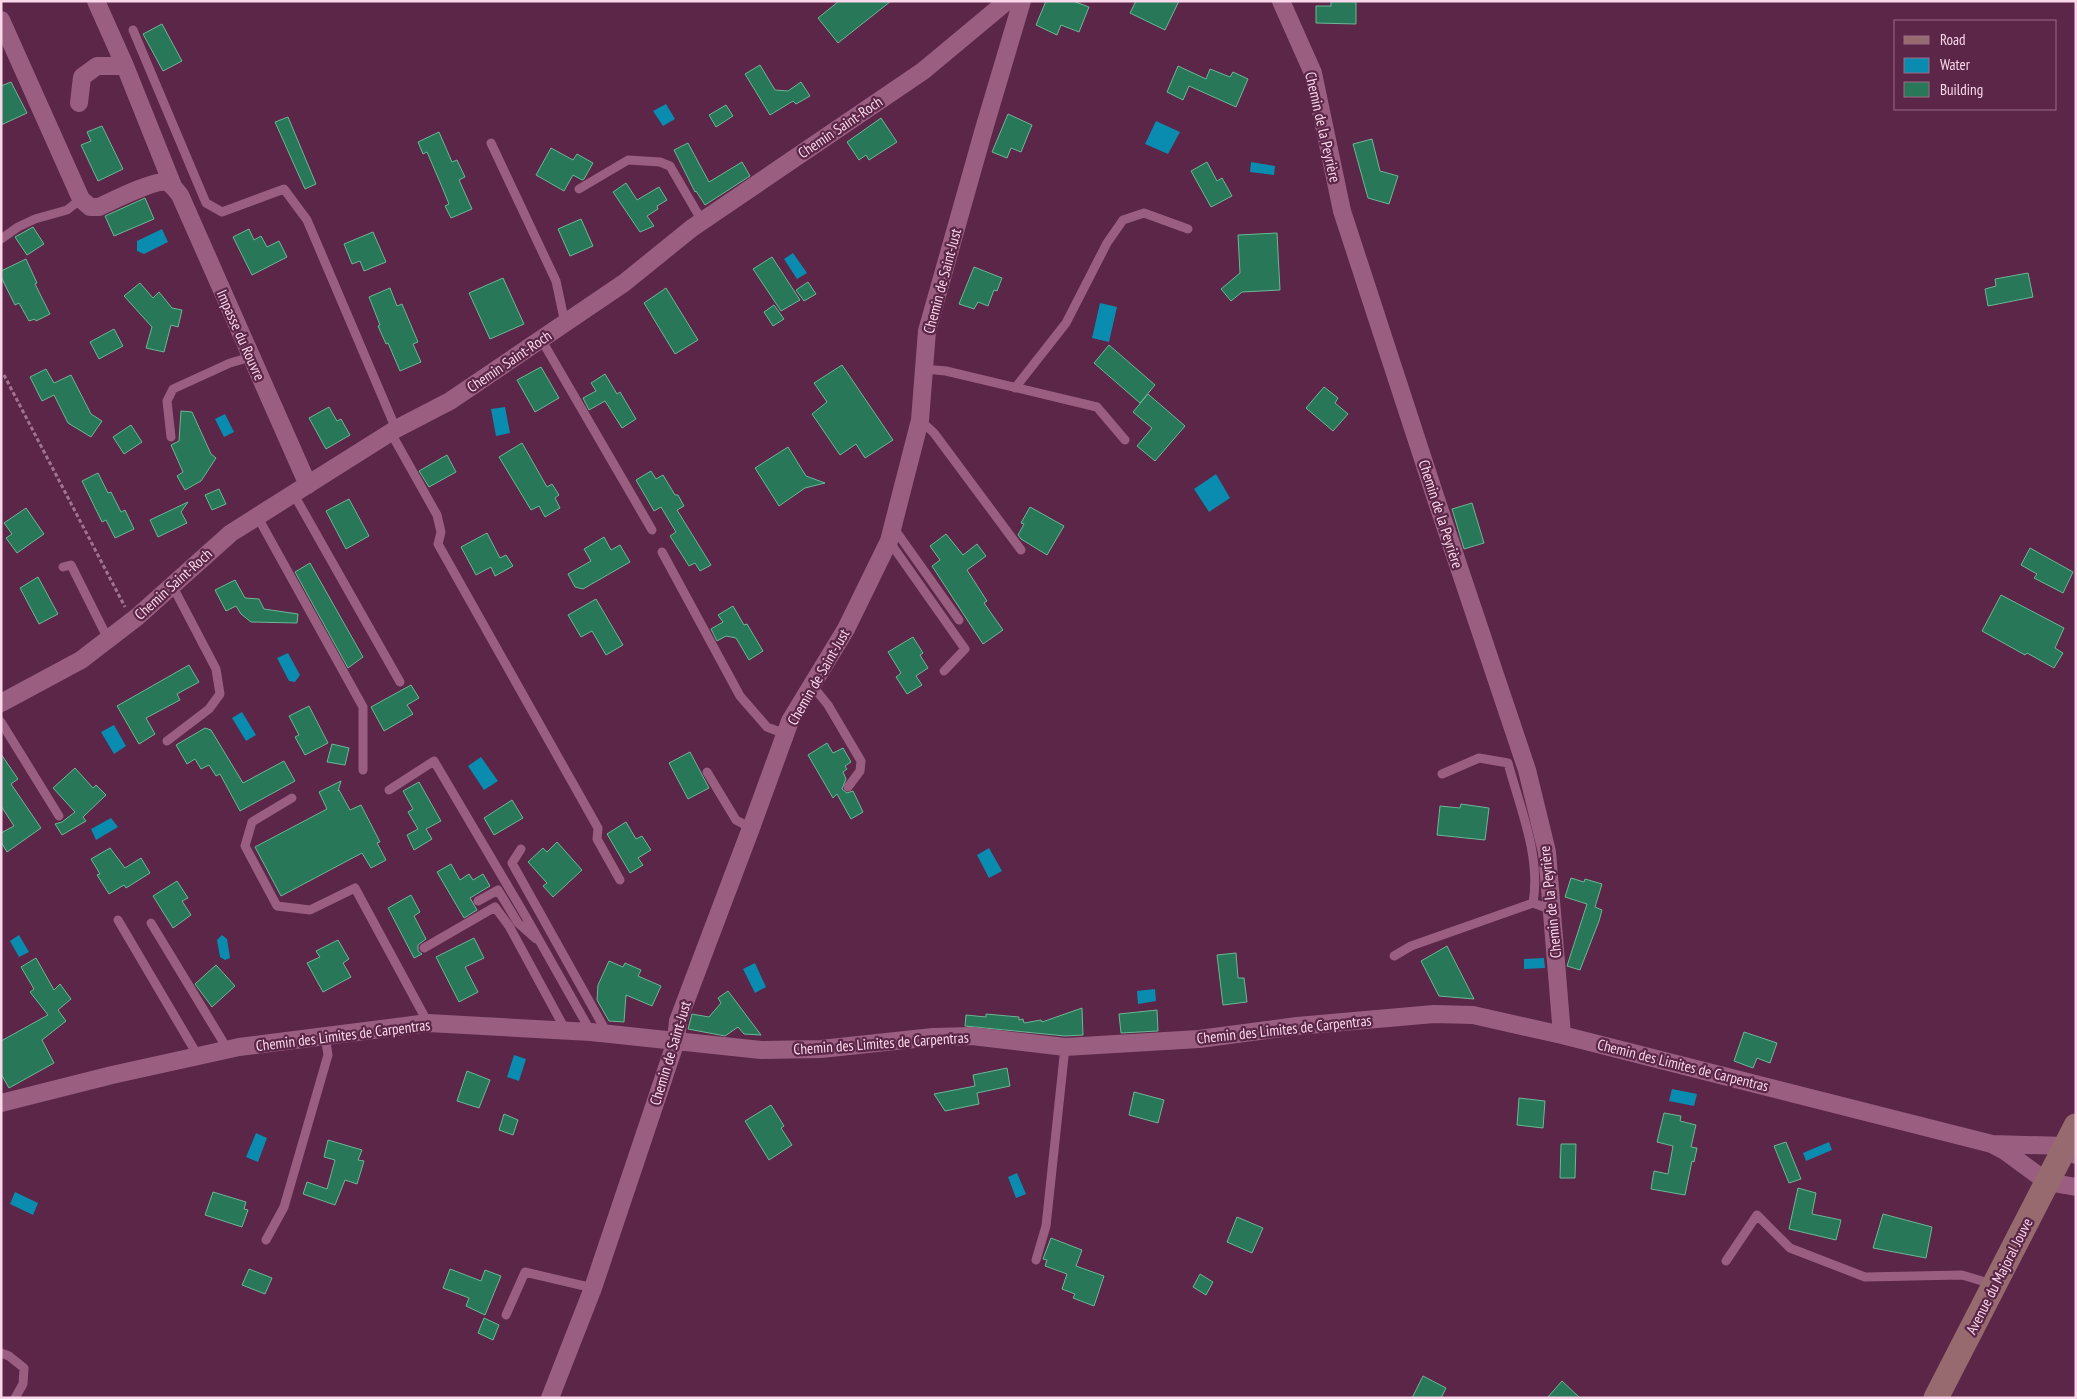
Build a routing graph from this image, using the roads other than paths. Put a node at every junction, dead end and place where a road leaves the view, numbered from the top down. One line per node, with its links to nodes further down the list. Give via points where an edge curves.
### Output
1 (96, 1): 8 (street, Impasse du Rouvre)
2 (1007, 1): 14 (street, Chemin Saint-Roch, via 923,71)
3 (1022, 1): 20 (street, Chemin de Saint-Just, via 927,331)
4 (1281, 1): 55 (street, Chemin de la Peyrière, via 1313,73 1342,211 1527,770 1547,852)
5 (1, 20): 7 (street)
6 (133, 30): 23 (lane, via 206,203 222,212 284,189 307,220)
7 (5, 40): 13 (street)
8 (125, 66): 9 (street, via 97,66 82,77); 11 (street, Impasse du Rouvre)
9 (79, 103)
10 (491, 143): 17 (lane, via 556,281)
11 (173, 186): 13 (street, via 165,182 154,183 100,207 90,207); 19 (street, Impasse du Rouvre, via 180,195)
12 (579, 189): 14 (lane, via 628,160 660,162 670,166)
13 (81, 200): 16 (lane, via 67,210 35,220)
14 (702, 221): 17 (street, Chemin Saint-Roch, via 624,283)
15 (1188, 229): 21 (lane, via 1144,213 1123,220 1107,243 1066,323)
16 (1, 239)
17 (565, 324): 18 (street, Chemin Saint-Roch)
18 (541, 339): 23 (street, Chemin Saint-Roch, via 450,401); 28 (lane)
19 (251, 357): 24 (lane, via 173,389 167,401); 26 (street, Impasse du Rouvre)
20 (924, 369): 21 (lane); 22 (street, Chemin de Saint-Just)
21 (1015, 388): 25 (lane, via 1097,407)
22 (920, 420): 29 (street, Chemin de Saint-Just); 30 (lane, via 934,433)
23 (394, 431): 26 (street, Chemin Saint-Roch); 52 (lane, via 437,515 441,532 438,544 598,828 597,839)
24 (171, 436)
25 (1126, 440)
26 (301, 489): 27 (street, Chemin Saint-Roch); 37 (lane)
27 (257, 516): 33 (street, Chemin Saint-Roch, via 231,533); 43 (lane, via 363,707)
28 (652, 530)
29 (891, 534): 34 (lane); 36 (lane, via 965,649); 38 (street, Chemin de Saint-Just, via 846,630)
30 (1021, 550)
31 (662, 552): 41 (lane, via 740,696 767,727)
32 (63, 567): 35 (lane, via 71,565)
33 (172, 585): 35 (street, Chemin Saint-Roch); 42 (lane, via 216,669 220,694 209,709)
34 (959, 620)
35 (108, 639): 39 (street, Chemin Saint-Roch, via 81,660)
36 (944, 671)
37 (400, 682)
38 (811, 684): 41 (street, Chemin de Saint-Just); 46 (lane, via 828,704 861,761 860,771)
39 (1, 703)
40 (1, 722): 49 (lane)
41 (785, 734): 50 (street, Chemin de Saint-Just)
42 (167, 741)
43 (362, 770)
44 (707, 772): 50 (lane, via 736,820)
45 (1442, 774): 54 (lane, via 1479,758 1508,762 1532,851 1536,884)
46 (848, 787)
47 (389, 790): 58 (lane, via 434,761)
48 (292, 798): 61 (lane, via 252,822 245,846 277,906 310,910 355,888)
49 (59, 816)
50 (752, 828): 66 (street, Chemin de Saint-Just, via 678,1020)
51 (521, 849): 63 (lane, via 512,863)
52 (620, 880)
53 (478, 901): 58 (lane, via 498,890 518,923)
54 (1533, 903): 55 (lane); 60 (lane, via 1411,946)
55 (1552, 910): 64 (street, Chemin de la Peyrière)
56 (118, 920): 69 (lane)
57 (151, 923): 68 (lane)
58 (542, 944): 63 (lane)
59 (424, 948): 62 (lane, via 495,907 509,926)
60 (1394, 956)
61 (428, 1023): 62 (street, Chemin des Limites de Carpentras); 65 (street, Chemin des Limites de Carpentras)
62 (566, 1031): 63 (street, Chemin des Limites de Carpentras)
63 (599, 1033): 66 (street, Chemin des Limites de Carpentras)
64 (1562, 1034): 67 (street, Chemin des Limites de Carpentras, via 1473,1015 1434,1014 1199,1039); 71 (street, Chemin des Limites de Carpentras)
65 (325, 1036): 68 (street, Chemin des Limites de Carpentras); 75 (lane, via 328,1055 284,1207)
66 (676, 1041): 67 (street, Chemin des Limites de Carpentras, via 761,1050 821,1049 972,1036); 79 (street, Chemin de Saint-Just)
67 (1065, 1047): 76 (lane, via 1046,1226)
68 (228, 1050): 69 (street, Chemin des Limites de Carpentras)
69 (198, 1056): 70 (street, Chemin des Limites de Carpentras)
70 (1, 1103)
71 (1992, 1144): 72 (street, Chemin des Limites de Carpentras); 73 (street, Chemin des Limites de Carpentras)
72 (2070, 1145): 73 (main road, Avenue du Majoral Jouve)
73 (2047, 1182): 74 (street); 78 (main road, Avenue du Majoral Jouve)
74 (2076, 1187)
75 (266, 1240)
76 (1036, 1260)
77 (1726, 1261): 78 (lane, via 1757,1215 1790,1248 1865,1277 1962,1275)
78 (1994, 1285): 84 (main road, Avenue du Majoral Jouve)
79 (593, 1288): 80 (lane, via 526,1272); 83 (street, Chemin de Saint-Just)
80 (506, 1315)
81 (1, 1353): 82 (lane, via 24,1368 23,1384)
82 (16, 1398)
83 (550, 1398)
84 (1936, 1398)

